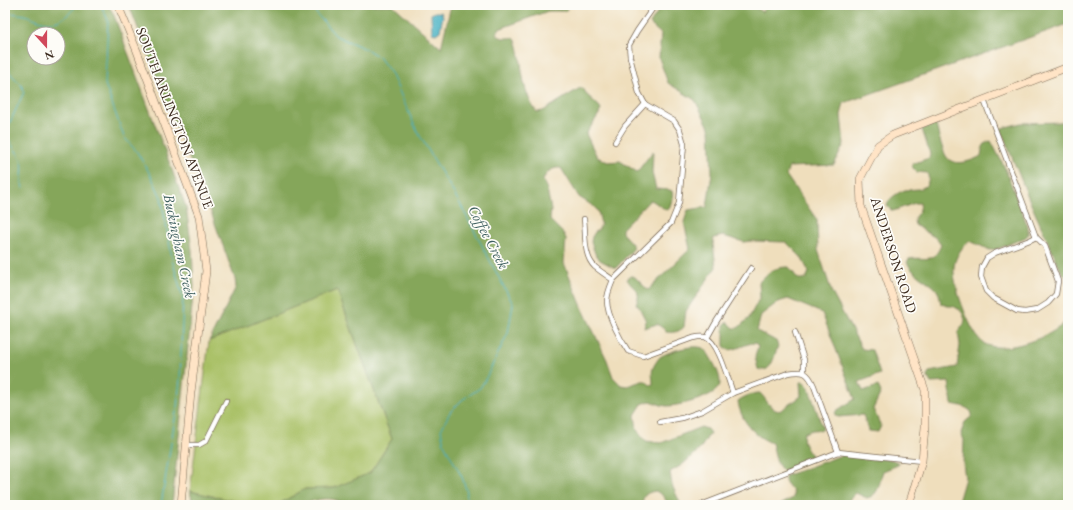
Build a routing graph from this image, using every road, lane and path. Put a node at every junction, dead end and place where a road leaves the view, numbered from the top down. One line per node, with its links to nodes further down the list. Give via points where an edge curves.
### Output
1 (118, 5): 17 (street, SOUTH ARLINGTON AVENUE, via 199,216 206,271)
2 (655, 5): 5 (street, via 629,45 632,68)
3 (1068, 67): 4 (street, ANDERSON ROAD)
4 (984, 100): 8 (street); 19 (street, ANDERSON ROAD, via 893,135 878,145 860,180 862,206 925,390)
5 (645, 104): 6 (street, via 625,126); 10 (street, via 674,121 680,130 684,144 679,203 671,223)
6 (615, 142)
7 (584, 219): 10 (street, via 588,255 596,268)
8 (1036, 237): 8 (street, via 1045,246 1058,281 1056,294 1037,310 1017,311 993,298 986,291 981,277 982,267 987,258 995,253)
9 (751, 268): 12 (street)
10 (614, 280): 12 (street, via 607,301 614,324 628,350 643,356 693,338)
11 (795, 332): 13 (street, via 804,360)
12 (707, 338): 14 (street, via 719,354)
13 (804, 372): 14 (street, via 788,373); 18 (street, via 814,386)
14 (733, 394): 16 (street, via 702,411)
15 (226, 401): 17 (street, via 206,441 199,446)
16 (660, 422)
17 (186, 445): 20 (street, SOUTH ARLINGTON AVENUE)
18 (838, 452): 19 (street); 21 (street)
19 (922, 461): 22 (street, ANDERSON ROAD)
20 (181, 505)
21 (701, 505)
22 (908, 505)

